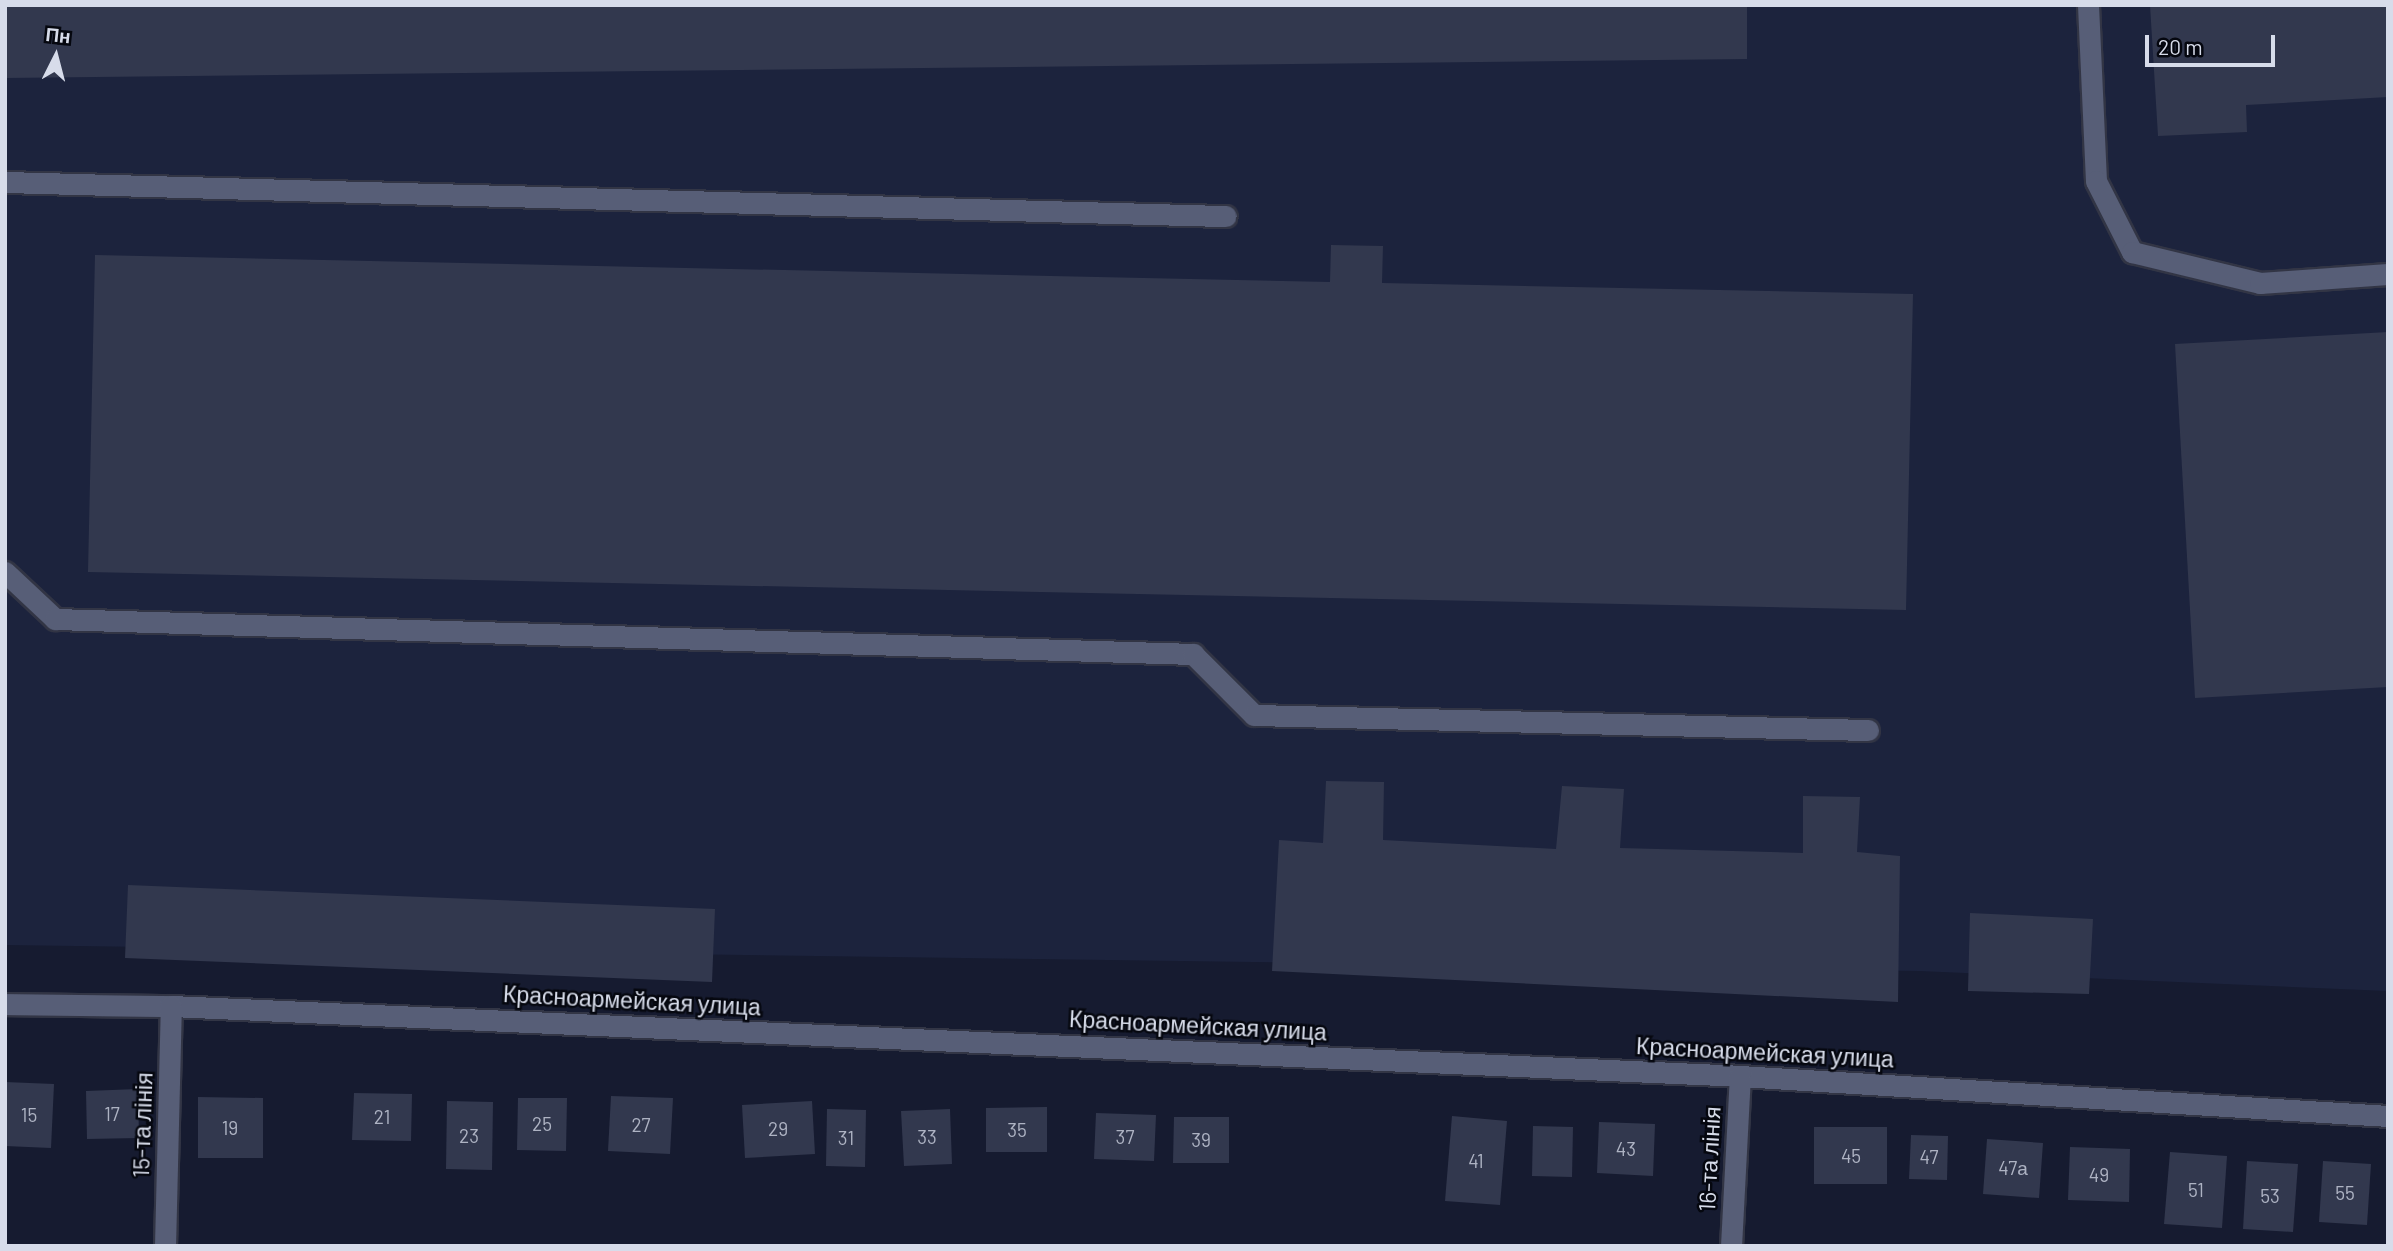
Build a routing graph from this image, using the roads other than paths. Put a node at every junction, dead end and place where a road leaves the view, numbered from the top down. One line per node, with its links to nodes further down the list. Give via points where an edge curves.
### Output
1 (2088, 5): 4 (street, via 2096,181 2132,252 2260,283)
2 (5, 182): 3 (street)
3 (1226, 216)
4 (2388, 274)
5 (5, 572): 6 (street, via 55,619 1193,654 1254,715)
6 (1868, 730)
7 (5, 1004): 8 (street, Красноармейская улица)
8 (172, 1006): 9 (street, Красноармейская улица); 11 (street, 15-та лінія)
9 (1740, 1076): 10 (street, Красноармейская улица); 12 (street, 16-та лінія)
10 (2388, 1116)
11 (165, 1246)
12 (1731, 1246)

